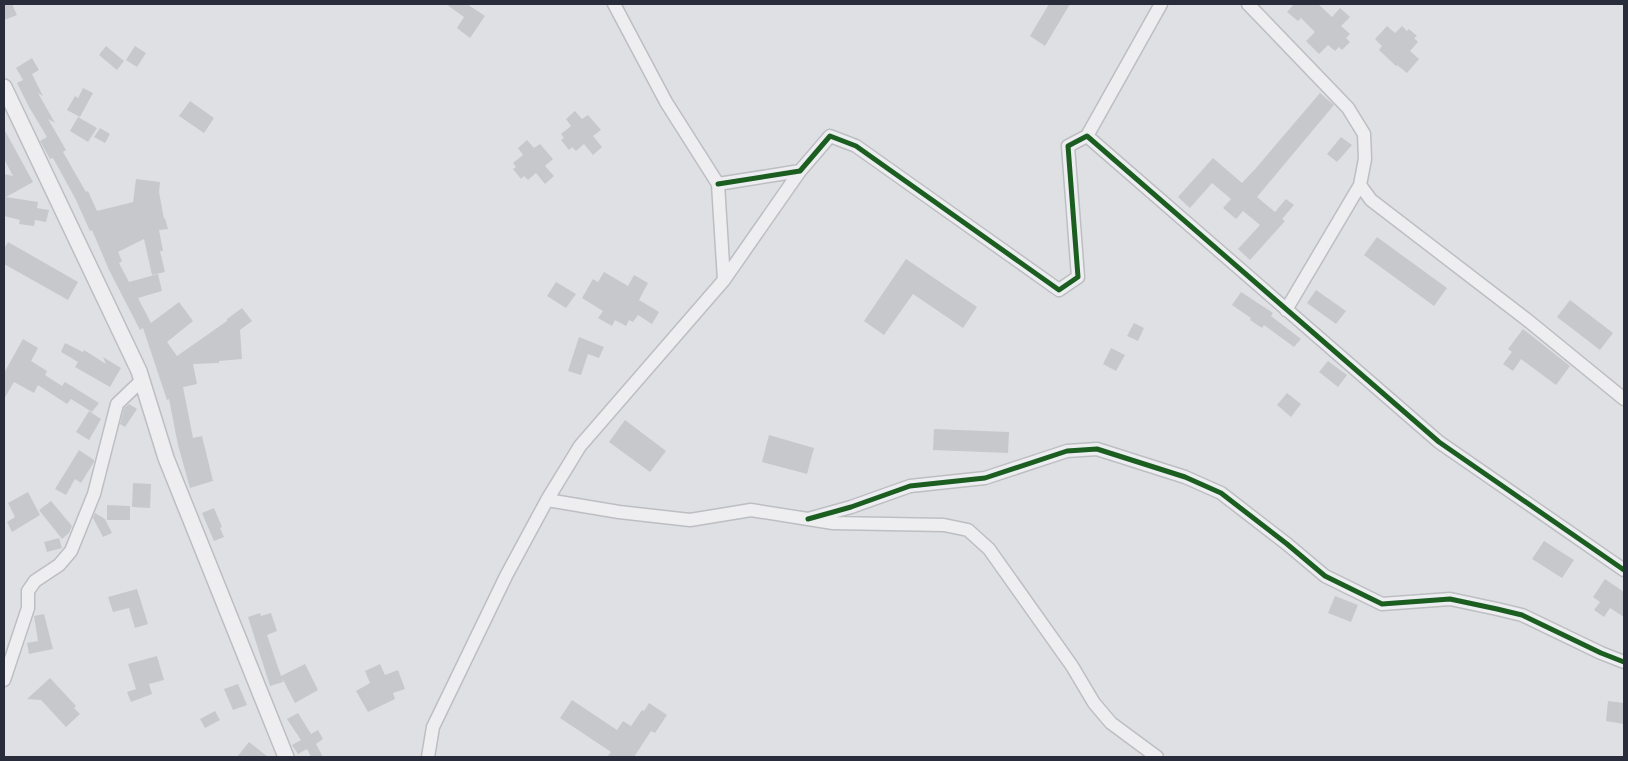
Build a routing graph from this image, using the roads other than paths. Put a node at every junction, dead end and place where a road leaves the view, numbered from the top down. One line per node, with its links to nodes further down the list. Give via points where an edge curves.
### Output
1 (614, 4): 7 (street, via 666,102)
2 (1161, 4): 5 (street)
3 (1248, 4): 8 (street, via 1348,108 1364,134 1365,159)
4 (4, 87): 11 (street)
5 (1087, 136): 6 (street, via 1068,146 1078,278 1059,290 856,146 830,136); 10 (street)
6 (800, 171): 7 (street); 9 (street)
7 (718, 184): 9 (street)
8 (1360, 185): 10 (street); 12 (street, via 1371,200)
9 (724, 280): 13 (street, via 580,446)
10 (1286, 310): 15 (street, via 1439,442)
11 (142, 380): 17 (street, via 117,404 94,494 71,551 59,565 35,581 28,591 28,608); 18 (street, via 166,458)
12 (1624, 399)
13 (546, 500): 14 (street, via 690,520 751,510); 19 (street, via 433,727)
14 (808, 519): 16 (street, via 910,486 985,478 1067,451 1097,449 1185,477 1221,493 1325,576 1382,604 1450,599 1497,609 1522,615); 20 (street, via 833,523 944,525 968,530 988,550 1100,710 1111,723)
15 (1624, 570)
16 (1624, 662)
17 (4, 680)
18 (286, 757)
19 (428, 757)
20 (1156, 757)

